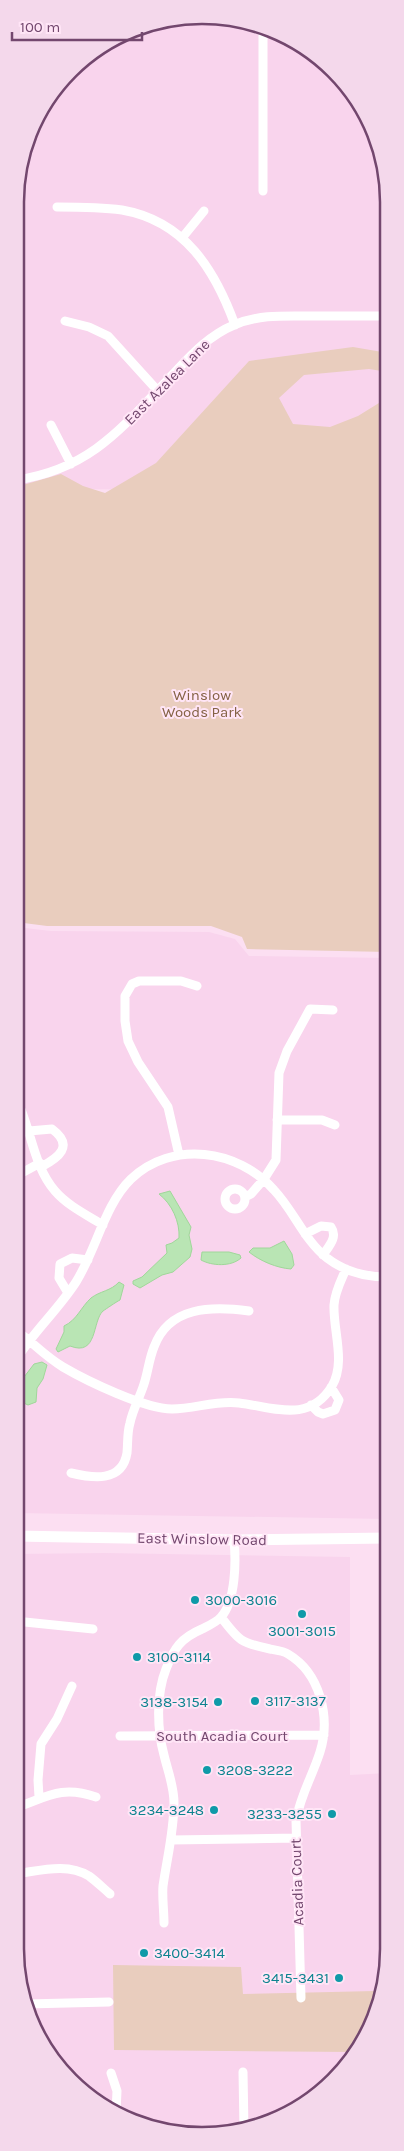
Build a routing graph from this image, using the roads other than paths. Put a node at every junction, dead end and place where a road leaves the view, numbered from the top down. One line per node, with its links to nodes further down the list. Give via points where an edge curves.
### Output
1 (263, 34): 2 (street)
2 (263, 191)
3 (56, 207): 5 (street, via 124,210 158,223)
4 (204, 211): 5 (street)
5 (182, 238): 8 (street, via 211,270)
6 (380, 316): 8 (street, East Azalea Lane, via 277,316)
7 (65, 321): 9 (street, via 108,336)
8 (235, 325): 9 (street, East Azalea Lane, via 207,340)
9 (157, 390): 11 (street, East Azalea Lane, via 109,440)
10 (51, 425): 11 (street)
11 (71, 464): 12 (street, East Azalea Lane)
12 (24, 478)
13 (197, 986): 19 (street, via 180,981 139,981 125,989 124,1021 128,1041 168,1107)
14 (333, 1010): 16 (street, via 310,1009 287,1051 278,1073)
15 (24, 1116): 18 (street)
16 (277, 1120): 17 (street, via 322,1120); 22 (street, via 276,1160)
17 (335, 1125)
18 (29, 1131): 20 (street); 20 (street, via 52,1129 63,1144 59,1157)
19 (179, 1155): 22 (street, via 203,1154 223,1158 250,1169); 24 (street, via 153,1164 131,1179 113,1202)
20 (41, 1165): 21 (street); 24 (street, via 48,1181 62,1198)
21 (24, 1172)
22 (264, 1180): 23 (street); 25 (street, via 275,1190)
23 (245, 1197)
24 (103, 1225): 27 (street)
25 (305, 1234): 26 (street); 26 (street, via 321,1226 331,1227 334,1238)
26 (323, 1255): 28 (street)
27 (88, 1260): 30 (street); 30 (street, via 72,1258 60,1264 59,1278)
28 (346, 1269): 29 (street, via 361,1275); 35 (street, via 335,1299 338,1368)
29 (380, 1276)
30 (68, 1293): 33 (street)
31 (248, 1310): 36 (street, via 199,1309 172,1321 154,1346)
32 (24, 1336): 33 (street)
33 (31, 1341): 34 (street); 36 (street, via 64,1367)
34 (24, 1350)
35 (331, 1387): 37 (street); 37 (street, via 339,1400 335,1410 323,1414)
36 (138, 1402): 37 (street, via 171,1409 228,1402 287,1411); 38 (street, via 130,1422 127,1456 118,1470 101,1478)
37 (312, 1405)
38 (71, 1473)
39 (24, 1536): 41 (main road, East Winslow Road)
40 (380, 1538): 41 (main road, East Winslow Road)
41 (234, 1540): 42 (street, via 230,1601)
42 (221, 1617): 46 (street, Acadia Court, via 240,1640 251,1646 288,1653 307,1670 316,1682 321,1698); 48 (street, via 181,1640 171,1656 160,1694)
43 (24, 1623): 44 (street)
44 (93, 1628)
45 (72, 1686): 49 (street, via 41,1744)
46 (324, 1735): 48 (street, South Acadia Court); 52 (street, Acadia Court, via 300,1800)
47 (120, 1736): 48 (street, South Acadia Court)
48 (160, 1736): 53 (street, via 172,1778)
49 (39, 1797): 50 (street, via 80,1791); 51 (street)
50 (96, 1797)
51 (24, 1804)
52 (296, 1838): 53 (street); 57 (street, Acadia Court)
53 (171, 1840): 56 (street, via 163,1888)
54 (24, 1873): 55 (street, via 59,1868 77,1870)
55 (110, 1894)
56 (164, 1923)
57 (301, 1998)
58 (109, 2002): 59 (street)
59 (32, 2004)
60 (243, 2072): 63 (street)
61 (111, 2073): 62 (street)
62 (116, 2105)
63 (244, 2122)

